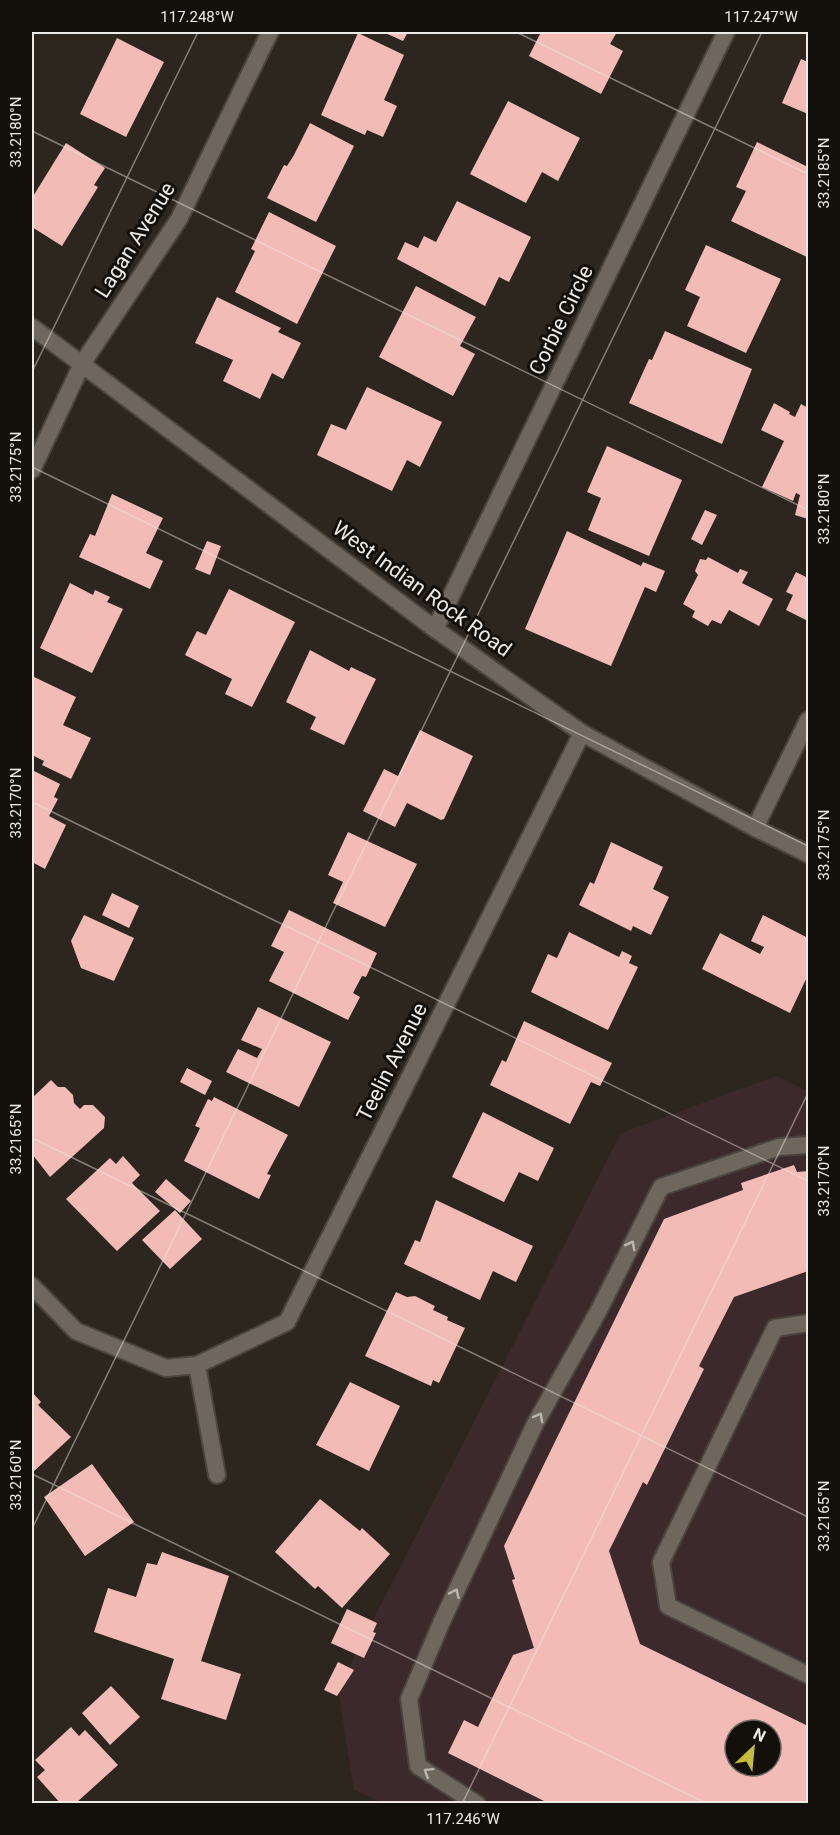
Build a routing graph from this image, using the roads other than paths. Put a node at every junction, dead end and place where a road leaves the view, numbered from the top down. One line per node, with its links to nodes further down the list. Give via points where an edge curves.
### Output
1 (270, 32): 4 (street, Lagan Avenue, via 179,219)
2 (726, 32): 6 (street, Corbie Circle)
3 (32, 327): 4 (street, West Indian Rock Road)
4 (82, 364): 5 (street, Lagan Avenue); 6 (street, West Indian Rock Road)
5 (32, 470)
6 (435, 628): 8 (street, West Indian Rock Road)
7 (808, 720): 9 (street)
8 (582, 733): 9 (street, West Indian Rock Road); 14 (street, Teelin Avenue, via 287,1322)
9 (755, 828): 10 (street, West Indian Rock Road)
10 (808, 854)
11 (808, 1145): 17 (street, one-way to 11, via 418,1766 409,1699 442,1619 534,1424 599,1310 661,1187 779,1147)
12 (32, 1286): 14 (street, via 75,1331 165,1368)
13 (808, 1323): 16 (street, via 775,1328 661,1562 668,1606)
14 (197, 1365): 15 (street)
15 (217, 1475)
16 (808, 1676)
17 (477, 1803)

